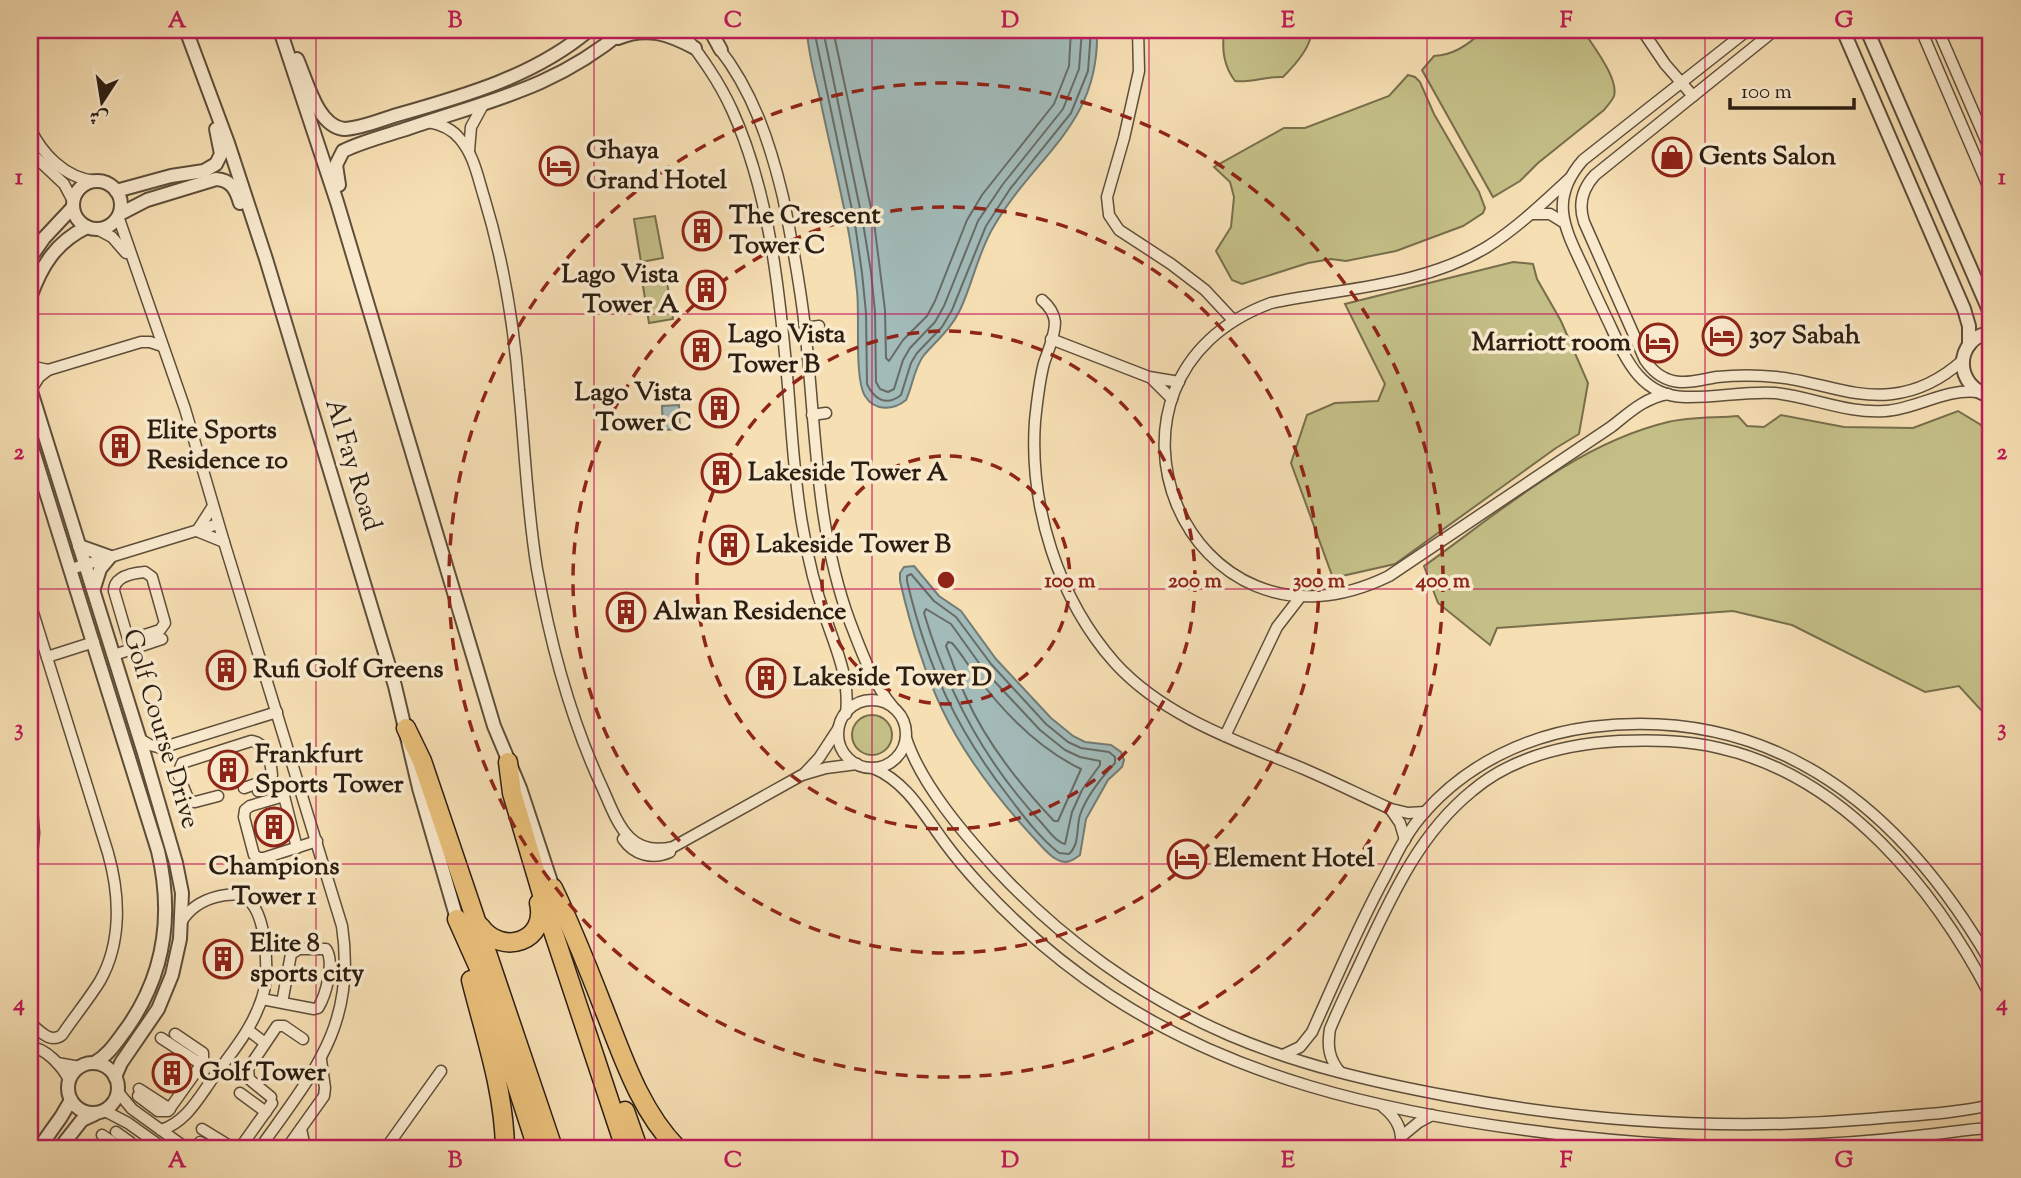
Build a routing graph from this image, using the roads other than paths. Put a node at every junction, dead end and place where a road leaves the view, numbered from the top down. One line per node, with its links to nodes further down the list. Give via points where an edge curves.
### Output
1 (186, 30): 21 (street, Al Fay Road)
2 (589, 30): 15 (street, via 506,79 344,130 328,124 321,115)
3 (624, 30): 16 (street)
4 (681, 30): 17 (street)
5 (704, 30): 18 (street)
6 (710, 30): 18 (street)
7 (1138, 30): 45 (street, via 1139,71 1107,197 1109,215 1119,230 1197,283)
8 (1642, 30): 19 (street)
9 (1748, 30): 19 (street)
10 (1775, 30): 20 (street)
11 (1843, 30): 53 (street, via 1964,309)
12 (1867, 30): 44 (street, via 1909,110)
13 (1921, 30): 31 (street)
14 (1938, 30): 27 (street)
15 (281, 33): 32 (street)
16 (611, 41): 17 (street, via 631,33 660,32); 22 (street, via 547,81)
17 (695, 48): 46 (street, via 732,111 750,157 765,217)
18 (721, 50): 49 (street, via 751,99 769,146 788,222)
19 (1682, 83): 20 (street); 28 (street, via 1583,160)
20 (1693, 96): 58 (street, via 1595,175 1582,197 1584,222 1642,355)
21 (214, 104): 30 (street, via 221,150 216,164 204,171); 38 (street, Al Fay Road)
22 (482, 105): 23 (street); 25 (street, via 471,127)
23 (427, 122): 25 (street, via 449,129); 32 (street, via 343,151 335,165 340,188)
24 (30, 128): 29 (street, via 60,166 75,177)
25 (469, 151): 106 (street, via 507,293 528,511 543,600 576,720 623,840 647,856 667,854)
26 (30, 152): 33 (street, via 64,184)
27 (1991, 152)
28 (1569, 179): 34 (street); 36 (street)
29 (95, 181): 30 (street); 33 (street, via 81,188)
30 (116, 191): 35 (street, via 121,202)
31 (1991, 193)
32 (337, 202): 102 (street)
33 (73, 204): 37 (street, via 77,219); 39 (street)
34 (1531, 214): 36 (street, via 1550,214); 45 (street, via 1485,248 1441,268 1271,303)
35 (119, 215): 37 (street, via 109,226); 38 (street, via 155,198 220,179 235,189 248,225); 40 (street)
36 (1563, 222): 61 (street, via 1627,363)
37 (92, 228): 40 (street, via 117,242); 41 (street, via 64,240 52,253)
38 (260, 241): 94 (street, Al Fay Road)
39 (30, 258)
40 (133, 261): 43 (street)
41 (30, 298)
42 (1042, 300): 51 (street, via 1053,314)
43 (151, 313): 52 (street); 54 (street)
44 (1991, 316)
45 (1233, 320): 60 (street, via 1205,343)
46 (782, 326): 48 (street); 70 (street)
47 (819, 326): 49 (street)
48 (771, 328)
49 (805, 328): 69 (street)
50 (1991, 332): 53 (street, via 1979,335)
51 (1051, 339): 59 (street); 97 (street, via 1038,391 1035,462 1045,526 1067,588 1116,664 1168,704)
52 (141, 342): 54 (street); 57 (street)
53 (1969, 345): 55 (street)
54 (162, 346): 73 (street)
55 (1962, 360): 58 (street, via 1926,385 1880,395 1777,377 1743,375 1681,382 1665,379); 63 (street, via 1966,378)
56 (30, 366): 57 (street)
57 (48, 370): 62 (street)
58 (1653, 370): 61 (street)
59 (1149, 377): 60 (street); 66 (street)
60 (1179, 382): 66 (street)
61 (1647, 385): 64 (street); 67 (street)
62 (30, 389): 77 (street, Golf Course Drive)
63 (1978, 392): 64 (street, via 1956,391 1906,408 1877,412 1776,393); 65 (street)
64 (1668, 394): 67 (street, via 1644,401)
65 (1991, 396)
66 (1172, 400): 82 (street, via 1164,457 1171,493 1187,527 1225,568 1254,585)
67 (1631, 411): 83 (street, via 1389,576 1352,591)
68 (826, 413): 69 (street)
69 (812, 415): 91 (street, via 832,565 866,665)
70 (792, 438): 71 (street); 93 (street, via 802,525 825,617 844,670)
71 (780, 439)
72 (30, 441): 80 (street, Golf Course Drive)
73 (213, 506): 74 (street); 75 (street)
74 (218, 524): 75 (street); 76 (street)
75 (197, 531): 76 (street); 78 (street)
76 (223, 542): 92 (street)
77 (79, 546): 78 (street); 79 (street, Golf Course Drive)
78 (110, 558): 79 (street); 81 (street, via 97,577)
79 (86, 565): 80 (street); 81 (street, Golf Course Drive)
80 (71, 569): 87 (street, Golf Course Drive)
81 (94, 592): 89 (street, Golf Course Drive)
82 (1283, 594): 83 (street); 85 (street)
83 (1301, 596): 85 (street)
84 (30, 603): 90 (street)
85 (1278, 627): 97 (street)
86 (162, 639): 88 (street)
87 (94, 642): 90 (street); 111 (street, Golf Course Drive)
88 (130, 645): 88 (street, via 165,623 152,577 145,572 114,584); 89 (street)
89 (114, 655): 99 (street, Golf Course Drive)
90 (47, 657): 133 (street, via 111,862 118,908 109,962 62,1035 50,1038)
91 (892, 707): 93 (street, via 863,702); 98 (street, via 903,721)
92 (277, 712): 96 (street); 117 (street)
93 (846, 714): 95 (street)
94 (406, 728): 124 (street, Al Fay Road); 126 (highway)
95 (839, 728): 103 (street, via 844,753); 106 (street)
96 (219, 730): 100 (street); 101 (street)
97 (1225, 736): 113 (street)
98 (906, 738): 105 (street, via 899,756); 140 (street, via 919,767 972,841 1057,928 1110,969 1167,1004)
99 (140, 739): 100 (street); 104 (street, Golf Course Drive)
100 (162, 748): 104 (street)
101 (225, 749): 108 (street, via 251,741 263,747 271,777); 112 (street, via 185,761 178,770 189,801)
102 (508, 762): 119 (highway); 121 (street)
103 (857, 764): 105 (street); 106 (street)
104 (148, 768): 115 (street, Golf Course Drive)
105 (873, 768): 157 (street, via 900,784 956,858 1010,916 1111,996 1218,1054)
106 (802, 775)
107 (30, 786): 120 (street, via 34,833)
108 (244, 788)
109 (259, 792): 110 (street, via 278,785)
110 (283, 792): 118 (street); 118 (street, via 245,810 253,852 261,859)
111 (140, 793): 115 (street, via 151,795); 143 (street, Golf Course Drive, via 163,878 163,941 142,1004 111,1050)
112 (218, 796)
113 (1391, 809): 114 (street); 116 (street)
114 (1425, 812): 116 (street); 129 (street, via 1472,771 1548,735 1634,724 1695,727 1738,736 1799,761 1871,813 1935,880)
115 (167, 831): 122 (street, Golf Course Drive)
116 (1405, 840): 140 (street, via 1353,939 1312,1032 1300,1047)
117 (317, 841): 118 (street); 128 (street, via 339,910)
118 (298, 848)
119 (534, 867): 126 (highway, via 541,912 533,932 519,941 503,943 488,936); 185 (highway)
120 (30, 876)
121 (553, 888): 186 (highway); 187 (highway, via 631,1077 651,1115)
122 (182, 893): 123 (street); 125 (street, Golf Course Drive)
123 (207, 900): 125 (street); 131 (street, via 240,895 254,906 267,954)
124 (457, 919): 182 (highway, via 498,1084); 183 (highway, via 478,966)
125 (182, 921): 149 (street, Golf Course Drive, via 166,993)
126 (478, 923): 184 (highway)
127 (329, 959): 128 (street); 132 (street, via 320,1007); 132 (street, via 323,947 293,952)
128 (346, 959): 141 (street, via 340,1011)
129 (1991, 963)
130 (1991, 997): 148 (street, via 1920,887 1865,828 1823,794 1774,766 1720,748 1675,741 1605,742 1554,750 1499,772 1474,789 1434,829 1391,897 1330,1029 1328,1048)
131 (262, 999): 132 (street); 134 (street)
132 (282, 1003)
133 (30, 1023)
134 (248, 1030): 138 (street); 147 (street)
135 (175, 1034): 144 (street, via 202,1053)
136 (161, 1038): 144 (street)
137 (303, 1039): 138 (street, via 280,1025)
138 (265, 1043): 155 (street, via 247,1073)
139 (30, 1047): 142 (street)
140 (1283, 1055): 148 (street)
141 (321, 1060): 159 (street); 164 (street, via 324,1096)
142 (57, 1063): 145 (street); 150 (street)
143 (94, 1063): 145 (street); 149 (street)
144 (202, 1063): 147 (street); 153 (street, via 170,1109 161,1112)
145 (80, 1067): 150 (street)
146 (441, 1071): 181 (street)
147 (218, 1072): 161 (street)
148 (1340, 1072): 156 (street, via 1389,1086 1491,1104 1667,1124 1809,1123)
149 (116, 1077): 152 (street)
150 (69, 1080): 154 (street)
151 (241, 1087): 155 (street)
152 (118, 1092): 158 (street, via 114,1103); 165 (street)
153 (139, 1092)
154 (71, 1100): 158 (street, via 81,1110); 172 (street)
155 (270, 1104): 159 (street); 178 (street)
156 (1991, 1105)
157 (1381, 1106): 160 (street); 168 (street, via 1393,1116)
158 (100, 1112): 169 (street, via 128,1123); 173 (street, via 82,1121)
159 (285, 1112): 179 (street)
160 (1432, 1115): 162 (street, via 1586,1138 1701,1146 1833,1143); 168 (street)
161 (183, 1119): 165 (street); 170 (street)
162 (1991, 1128)
163 (202, 1129): 177 (street)
164 (301, 1129): 171 (street); 180 (street)
165 (161, 1130): 170 (street)
166 (116, 1132): 175 (street)
167 (102, 1135): 174 (street)
168 (1402, 1136): 188 (street)
169 (153, 1145): 176 (street)
170 (183, 1146)
171 (288, 1147): 180 (street)
172 (39, 1148)
173 (60, 1148)
174 (121, 1148)
175 (134, 1148)
176 (163, 1148)
177 (233, 1148)
178 (240, 1148)
179 (260, 1148)
180 (306, 1148)
181 (386, 1148)
182 (505, 1148)
183 (537, 1148)
184 (553, 1148)
185 (625, 1148)
186 (638, 1148)
187 (677, 1148)
188 (1400, 1148)

